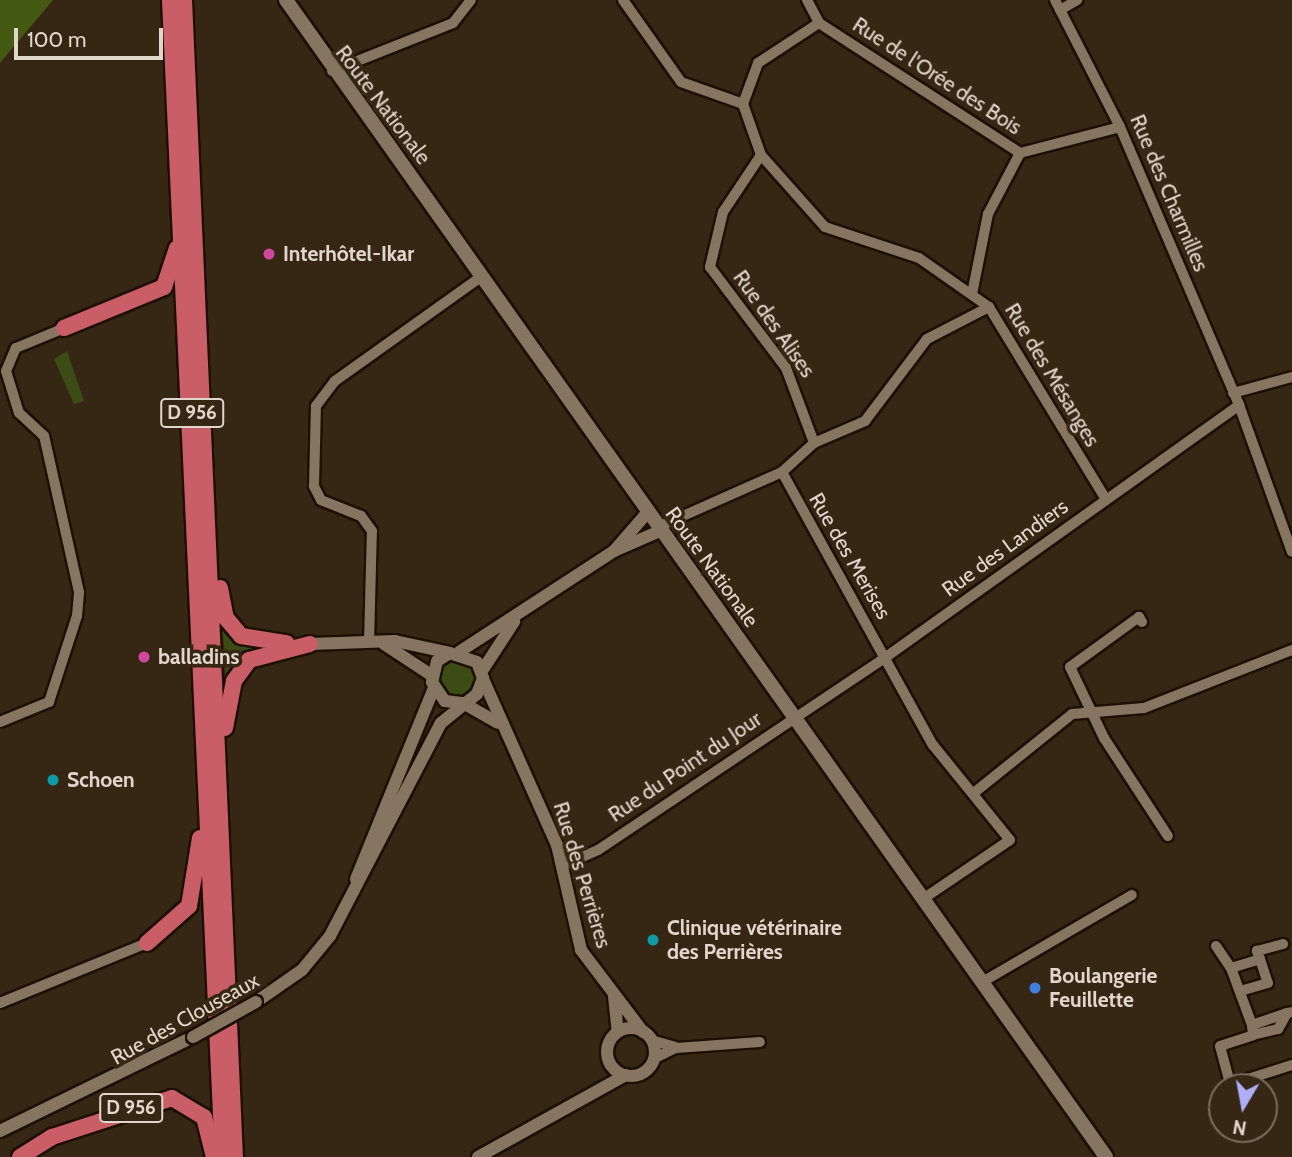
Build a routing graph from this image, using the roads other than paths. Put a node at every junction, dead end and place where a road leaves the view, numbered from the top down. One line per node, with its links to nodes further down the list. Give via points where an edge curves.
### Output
1 (170, 0): 15 (highway, D 956)
2 (184, 0): 28 (highway, D 956)
3 (286, 0): 10 (main road, Route Nationale)
4 (471, 0): 10 (street, via 453,23)
5 (623, 0): 11 (street, via 681,82)
6 (807, 0): 9 (street, Rue de l'Orée des Bois)
7 (1077, 0): 8 (street)
8 (1058, 5): 12 (street, Rue des Charmilles)
9 (819, 23): 11 (street, via 758,63); 13 (street, Rue de l'Orée des Bois)
10 (331, 72): 16 (main road, Route Nationale)
11 (743, 104): 14 (street, Rue des Mésanges)
12 (1120, 127): 13 (street); 21 (street, Rue des Charmilles)
13 (1020, 153): 17 (street, via 988,214)
14 (761, 155): 17 (street, Rue des Mésanges, via 825,228 919,258); 23 (street, Rue des Alises, via 723,212 710,267 786,368)
15 (183, 198): 19 (highway, via 176,217 177,258 164,287); 45 (highway, D 956)
16 (481, 277): 26 (main road, Route Nationale); 33 (street, via 335,381 316,406 314,486 321,500 361,516 372,531)
17 (972, 293): 18 (street, Rue des Mésanges)
18 (989, 307): 23 (street, via 927,340 865,421); 25 (street, Rue des Mésanges)
19 (64, 328): 43 (street, via 16,348 6,371 19,413 44,436 79,592 77,616 49,702)
20 (1292, 377): 21 (street)
21 (1233, 393): 22 (street, Rue des Charmilles)
22 (1239, 405): 25 (street, Rue des Landiers); 30 (street, Rue des Charmilles)
23 (814, 443): 24 (street)
24 (782, 472): 27 (street); 37 (street, Rue des Merises, via 807,527)
25 (1105, 498): 37 (street, Rue des Landiers)
26 (647, 513): 27 (main road, Route Nationale); 29 (street)
27 (659, 529): 29 (street); 42 (main road, Route Nationale)
28 (210, 544): 34 (highway, D 956, via 234,629 250,640); 49 (highway, D 956)
29 (614, 551): 31 (street)
30 (1292, 552)
31 (516, 619): 36 (street); 38 (street)
32 (1142, 622): 41 (street, via 1139,617 1070,667)
33 (373, 641): 34 (street); 36 (street); 39 (street)
34 (310, 644): 49 (highway, D 956, via 260,654 234,681 225,719)
35 (1292, 650): 41 (street, via 1144,708)
36 (454, 652): 38 (street); 39 (street)
37 (886, 657): 42 (street, Rue des Landiers); 46 (street, Rue des Merises, via 933,745)
38 (483, 675): 40 (street, via 477,694); 44 (street, Rue des Perrières)
39 (432, 682): 40 (street, via 445,701); 47 (street, Rue des Clouseaux)
40 (463, 703): 44 (street, Rue des Perrières, via 485,710); 47 (street, Rue des Clouseaux, via 441,723)
41 (1095, 713): 46 (street, via 1072,714); 48 (street)
42 (792, 718): 50 (street, Rue du Point du Jour, via 686,791); 52 (main road, Route Nationale)
43 (0, 722)
44 (503, 728): 50 (street, Rue des Perrières, via 545,814)
45 (206, 745): 53 (highway, D 956, via 193,897 180,918); 80 (highway, D 956)
46 (975, 792): 52 (street, Rue des Merises, via 1010,840)
47 (388, 802): 75 (street, Rue des Clouseaux, bridge, via 341,918 302,970 193,1037)
48 (1168, 836)
49 (222, 856): 81 (highway, D 956)
50 (562, 866): 60 (street, Rue des Perrières, via 581,950)
51 (1132, 895): 58 (street)
52 (923, 899): 58 (main road, Route Nationale)
53 (147, 943): 61 (street)
54 (1283, 944): 56 (street, via 1257,951)
55 (1216, 946): 57 (street)
56 (1260, 959): 57 (street); 59 (street, via 1268,983)
57 (1231, 968): 59 (street)
58 (984, 981): 83 (main road, Route Nationale)
59 (1240, 991): 63 (street)
60 (613, 992): 64 (street); 65 (street, Rue des Perrières)
61 (0, 1003)
62 (1290, 1013): 63 (street)
63 (1253, 1030): 71 (street, via 1220,1046)
64 (618, 1032): 65 (street); 69 (street, via 609,1043)
65 (647, 1036): 67 (street); 68 (street)
66 (760, 1042): 67 (street)
67 (676, 1048): 68 (street)
68 (653, 1059): 73 (street, via 646,1070)
69 (610, 1064): 73 (street); 74 (street)
70 (1292, 1065): 72 (street)
71 (1228, 1073)
72 (1273, 1073)
73 (626, 1076): 74 (street)
74 (590, 1093): 82 (street)
75 (24, 1122): 76 (street, Rue des Clouseaux); 77 (street, Rue des Clouseaux)
76 (0, 1131)
77 (0, 1141)
78 (20, 1157): 79 (highway, D 956, via 83,1125 172,1098 199,1109)
79 (214, 1157)
80 (223, 1157)
81 (235, 1157)
82 (478, 1157)
83 (1106, 1157)

